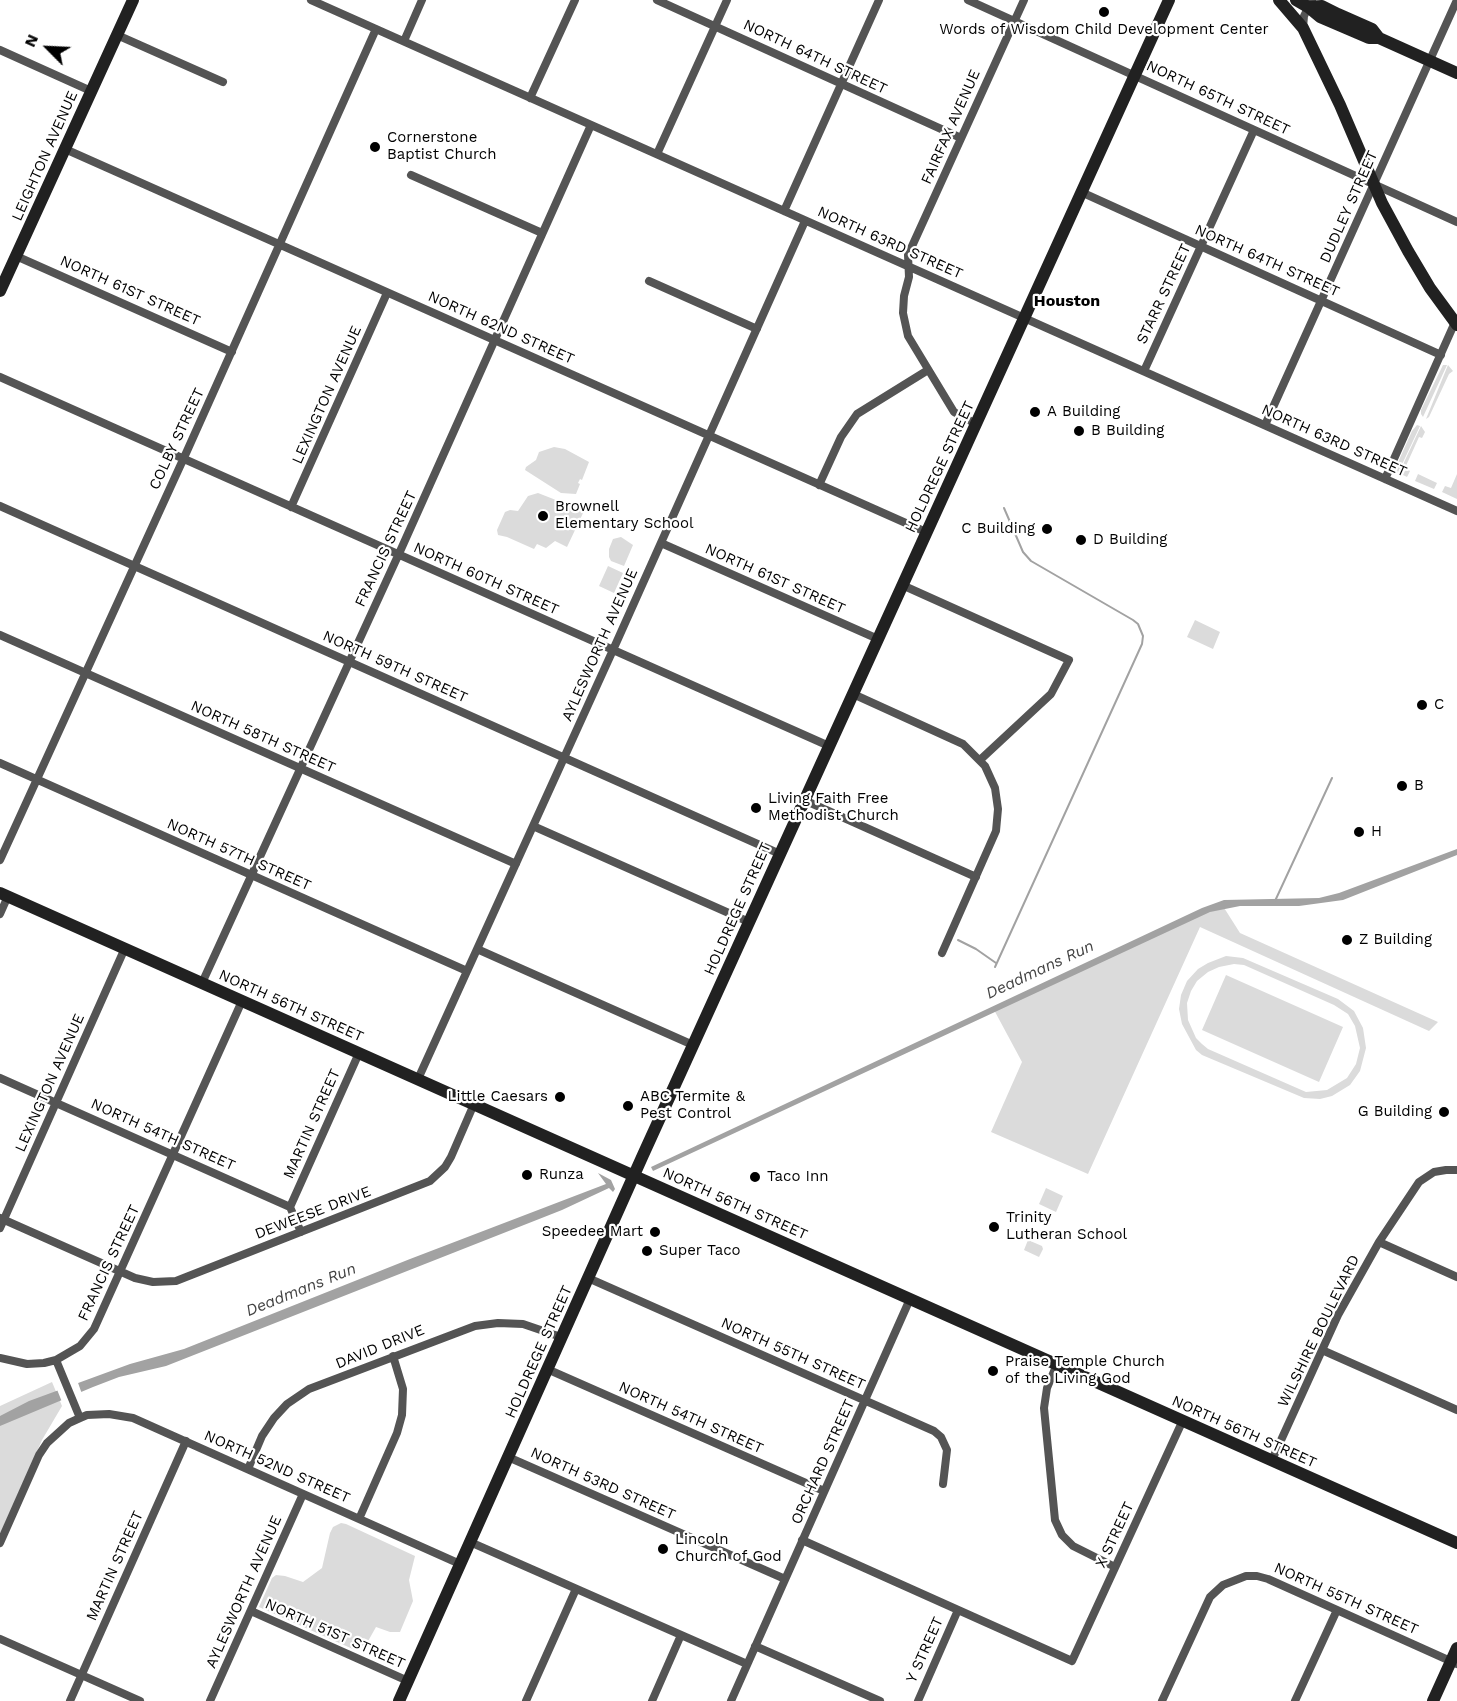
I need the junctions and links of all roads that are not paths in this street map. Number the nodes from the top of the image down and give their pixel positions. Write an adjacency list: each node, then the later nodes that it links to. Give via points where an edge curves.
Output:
1 (133, 0): 19 (main road, LEIGHTON AVENUE)
2 (311, 0): 18 (street, NORTH 63RD STREET)
3 (422, 0): 20 (street)
4 (575, 0): 28 (street)
5 (657, 0): 16 (street, NORTH 64TH STREET)
6 (727, 0): 16 (street)
7 (879, 0): 26 (street)
8 (968, 0): 15 (street, NORTH 65TH STREET)
9 (1024, 0): 15 (street, FAIRFAX AVENUE)
10 (1169, 0): 24 (main road, HOLDREGE STREET)
11 (1279, 0): 17 (main road)
12 (1296, 0): 14 (main road)
13 (1457, 0): 22 (street, DUDLEY STREET)
14 (1310, 3): 17 (street); 22 (main road, via 1320,17); 29 (main road, via 1309,21)
15 (1014, 21): 24 (street, NORTH 65TH STREET); 32 (street, FAIRFAX AVENUE)
16 (715, 26): 26 (street, NORTH 64TH STREET); 34 (street)
17 (1303, 28): 29 (main road)
18 (376, 29): 20 (street, NORTH 63RD STREET); 42 (street, COLBY STREET)
19 (117, 35): 25 (street); 27 (main road, LEIGHTON AVENUE)
20 (404, 41): 28 (street, NORTH 63RD STREET)
21 (0, 50): 27 (street)
22 (1429, 61): 23 (main road); 36 (street, DUDLEY STREET)
23 (1457, 73)
24 (1135, 75): 31 (street, NORTH 65TH STREET); 37 (main road, HOLDREGE STREET)
25 (223, 82)
26 (841, 84): 32 (street, NORTH 64TH STREET); 38 (street)
27 (91, 91): 33 (main road, LEIGHTON AVENUE)
28 (530, 98): 30 (street, NORTH 63RD STREET)
29 (1340, 105): 36 (main road)
30 (591, 125): 34 (street, NORTH 63RD STREET); 41 (street, FRANCIS STREET)
31 (1254, 130): 36 (street, NORTH 65TH STREET); 43 (street, STARR STREET)
32 (961, 138): 45 (street, FAIRFAX AVENUE, via 908,255)
33 (65, 149): 42 (street, NORTH 62ND STREET); 44 (main road, LEIGHTON AVENUE)
34 (657, 154): 38 (street, NORTH 63RD STREET)
35 (411, 175): 41 (street)
36 (1374, 185): 40 (street, NORTH 65TH STREET); 49 (street, DUDLEY STREET); 51 (main road, via 1413,261)
37 (1081, 192): 43 (street, NORTH 64TH STREET); 50 (main road, HOLDREGE STREET)
38 (784, 211): 39 (street, NORTH 63RD STREET)
39 (805, 220): 45 (street, NORTH 63RD STREET); 52 (street, AYLESWORTH AVENUE)
40 (1457, 222)
41 (542, 233): 53 (street, FRANCIS STREET)
42 (280, 245): 48 (street, NORTH 62ND STREET); 54 (street, COLBY STREET)
43 (1201, 247): 49 (street, NORTH 64TH STREET); 57 (street, STARR STREET)
44 (16, 256): 47 (main road, LEIGHTON AVENUE); 54 (street, NORTH 61ST STREET)
45 (908, 266): 50 (street, NORTH 63RD STREET); 56 (street, FAIRFAX AVENUE, via 904,321)
46 (649, 281): 52 (street)
47 (0, 291)
48 (387, 293): 53 (street, NORTH 62ND STREET); 66 (street, LEXINGTON AVENUE)
49 (1321, 301): 55 (street, NORTH 64TH STREET); 60 (street, DUDLEY STREET)
50 (1024, 318): 57 (street, NORTH 63RD STREET); 59 (main road, HOLDREGE STREET)
51 (1456, 322): 55 (street)
52 (757, 328): 61 (street, AYLESWORTH AVENUE)
53 (494, 340): 61 (street, NORTH 62ND STREET); 70 (street, FRANCIS STREET)
54 (232, 352): 62 (street, COLBY STREET)
55 (1441, 355): 63 (street)
56 (928, 370): 59 (street, FAIRFAX AVENUE, via 956,414); 64 (street, via 857,414 841,437)
57 (1144, 371): 60 (street, NORTH 63RD STREET)
58 (0, 377): 62 (street, NORTH 60TH STREET)
59 (976, 424): 68 (main road, HOLDREGE STREET)
60 (1265, 425): 63 (street, NORTH 63RD STREET)
61 (709, 435): 64 (street, NORTH 62ND STREET); 69 (street, AYLESWORTH AVENUE)
62 (183, 459): 66 (street, NORTH 60TH STREET); 71 (street, COLBY STREET)
63 (1385, 479): 67 (street, NORTH 63RD STREET)
64 (819, 485): 68 (street, NORTH 62ND STREET)
65 (0, 506): 71 (street, NORTH 59TH STREET)
66 (291, 507): 70 (street, NORTH 60TH STREET)
67 (1457, 511)
68 (926, 532): 72 (main road, HOLDREGE STREET)
69 (661, 543): 74 (street, NORTH 61ST STREET); 75 (street, AYLESWORTH AVENUE)
70 (398, 554): 75 (street, NORTH 60TH STREET); 76 (street, FRANCIS STREET)
71 (134, 566): 76 (street, NORTH 59TH STREET); 77 (street, COLBY STREET)
72 (902, 585): 74 (main road, HOLDREGE STREET); 81 (street, via 1069,660 1051,694)
73 (0, 635): 77 (street, NORTH 58TH STREET)
74 (878, 639): 78 (main road, HOLDREGE STREET)
75 (613, 650): 79 (street, NORTH 60TH STREET); 80 (street, AYLESWORTH AVENUE)
76 (349, 661): 80 (street, NORTH 59TH STREET); 83 (street, FRANCIS STREET)
77 (86, 673): 83 (street, NORTH 58TH STREET); 84 (street, COLBY STREET)
78 (853, 694): 79 (main road, HOLDREGE STREET); 81 (street, via 952,738)
79 (829, 746): 85 (main road, HOLDREGE STREET)
80 (564, 758): 86 (street, AYLESWORTH AVENUE); 87 (street, NORTH 59TH STREET)
81 (980, 760): 91 (street, via 995,788 998,815 993,838)
82 (0, 763): 84 (street, NORTH 57TH STREET)
83 (300, 768): 89 (street, NORTH 58TH STREET); 90 (street, FRANCIS STREET)
84 (37, 780): 88 (street, COLBY STREET); 90 (street, NORTH 57TH STREET)
85 (804, 800): 87 (main road, HOLDREGE STREET); 91 (street)
86 (533, 826): 89 (street, AYLESWORTH AVENUE); 94 (street)
87 (780, 854): 94 (main road, HOLDREGE STREET)
88 (0, 860)
89 (516, 864): 96 (street, AYLESWORTH AVENUE)
90 (251, 875): 98 (street, NORTH 57TH STREET); 99 (street, FRANCIS STREET)
91 (975, 877): 97 (street)
92 (4, 895): 93 (street); 95 (main road, NORTH 56TH STREET)
93 (0, 914)
94 (749, 922): 101 (main road, HOLDREGE STREET)
95 (125, 948): 99 (main road, NORTH 56TH STREET); 105 (street, LEXINGTON AVENUE)
96 (477, 949): 98 (street, AYLESWORTH AVENUE); 101 (street)
97 (942, 953)
98 (467, 971): 104 (street, AYLESWORTH AVENUE)
99 (202, 983): 100 (main road, NORTH 56TH STREET)
100 (242, 1001): 102 (main road, NORTH 56TH STREET); 107 (street, FRANCIS STREET)
101 (693, 1045): 109 (main road, HOLDREGE STREET)
102 (359, 1053): 104 (main road, NORTH 56TH STREET); 110 (street, MARTIN STREET)
103 (0, 1078): 105 (street, NORTH 54TH STREET)
104 (418, 1079): 106 (main road, NORTH 56TH STREET)
105 (56, 1102): 107 (street, NORTH 54TH STREET); 111 (street, LEXINGTON AVENUE)
106 (474, 1104): 109 (main road, NORTH 56TH STREET); 112 (street, DEWEESE DRIVE, via 450,1157 430,1180)
107 (173, 1155): 110 (street, NORTH 54TH STREET); 114 (street, FRANCIS STREET)
108 (1457, 1170): 113 (street, WILSHIRE BOULEVARD, via 1434,1172 1419,1182)
109 (633, 1176): 116 (main road, HOLDREGE STREET); 117 (main road, NORTH 56TH STREET)
110 (290, 1207): 112 (street)
111 (1, 1222): 114 (street)
112 (301, 1232): 114 (street, DEWEESE DRIVE, via 176,1281 148,1282)
113 (1379, 1242): 115 (street); 119 (street, WILSHIRE BOULEVARD)
114 (121, 1272): 122 (street, FRANCIS STREET, via 94,1329 80,1346)
115 (1457, 1277)
116 (588, 1278): 118 (main road, HOLDREGE STREET); 125 (street, NORTH 55TH STREET)
117 (910, 1299): 123 (main road, NORTH 56TH STREET); 125 (street, ORCHARD STREET)
118 (561, 1337): 120 (street, DAVID DRIVE, via 523,1324 491,1323 459,1330); 124 (main road, HOLDREGE STREET)
119 (1322, 1350): 126 (street); 131 (street, WILSHIRE BOULEVARD)
120 (393, 1356): 132 (street, DAVID DRIVE, via 291,1400 267,1427); 136 (street, via 403,1389 402,1415)
121 (0, 1358): 122 (street, via 27,1364)
122 (56, 1360): 127 (street)
123 (1057, 1364): 128 (main road, NORTH 56TH STREET); 142 (street, via 1044,1408 1055,1520 1070,1544)
124 (547, 1369): 130 (main road, HOLDREGE STREET); 134 (street, NORTH 54TH STREET)
125 (865, 1400): 133 (street, NORTH 55TH STREET, via 941,1437 947,1455); 134 (street, ORCHARD STREET)
126 (1457, 1410)
127 (80, 1418): 129 (street, NORTH 52ND STREET, via 102,1414 127,1416); 139 (street, via 60,1430 43,1448)
128 (1183, 1420): 131 (main road, NORTH 56TH STREET); 142 (street, X STREET)
129 (186, 1441): 132 (street, NORTH 52ND STREET); 154 (street, MARTIN STREET)
130 (508, 1457): 138 (main road, HOLDREGE STREET); 143 (street, NORTH 53RD STREET)
131 (1272, 1460): 140 (main road, NORTH 56TH STREET)
132 (248, 1469): 135 (street, NORTH 52ND STREET)
133 (943, 1484)
134 (824, 1491): 137 (street, ORCHARD STREET)
135 (303, 1494): 136 (street, NORTH 52ND STREET); 147 (street, AYLESWORTH AVENUE)
136 (359, 1518): 141 (street, NORTH 52ND STREET)
137 (802, 1540): 143 (street, ORCHARD STREET); 145 (street)
138 (470, 1542): 141 (main road, HOLDREGE STREET); 144 (street)
139 (0, 1543)
140 (1457, 1543)
141 (460, 1564): 155 (main road, HOLDREGE STREET)
142 (1115, 1567): 145 (street, X STREET, via 1072,1661)
143 (785, 1579): 150 (street, ORCHARD STREET)
144 (576, 1589): 148 (street); 160 (street)
145 (958, 1610): 164 (street, Y STREET)
146 (1337, 1610): 152 (street, NORTH 55TH STREET); 165 (street, NORTH 55TH STREET, via 1257,1576 1241,1577 1223,1585 1207,1602); 166 (street)
147 (251, 1611): 155 (street, NORTH 51ST STREET); 158 (street, AYLESWORTH AVENUE)
148 (681, 1635): 153 (street); 161 (street)
149 (0, 1639): 154 (street)
150 (755, 1646): 153 (street, ORCHARD STREET); 163 (street)
151 (1457, 1648): 152 (main road)
152 (1454, 1662): 167 (main road)
153 (747, 1664): 162 (street, ORCHARD STREET)
154 (81, 1675): 156 (street, MARTIN STREET); 157 (street)
155 (408, 1681): 159 (main road, HOLDREGE STREET)
156 (70, 1701)
157 (140, 1701)
158 (210, 1701)
159 (399, 1701)
160 (526, 1701)
161 (652, 1701)
162 (731, 1701)
163 (880, 1701)
164 (918, 1701)
165 (1162, 1701)
166 (1295, 1701)
167 (1433, 1701)

